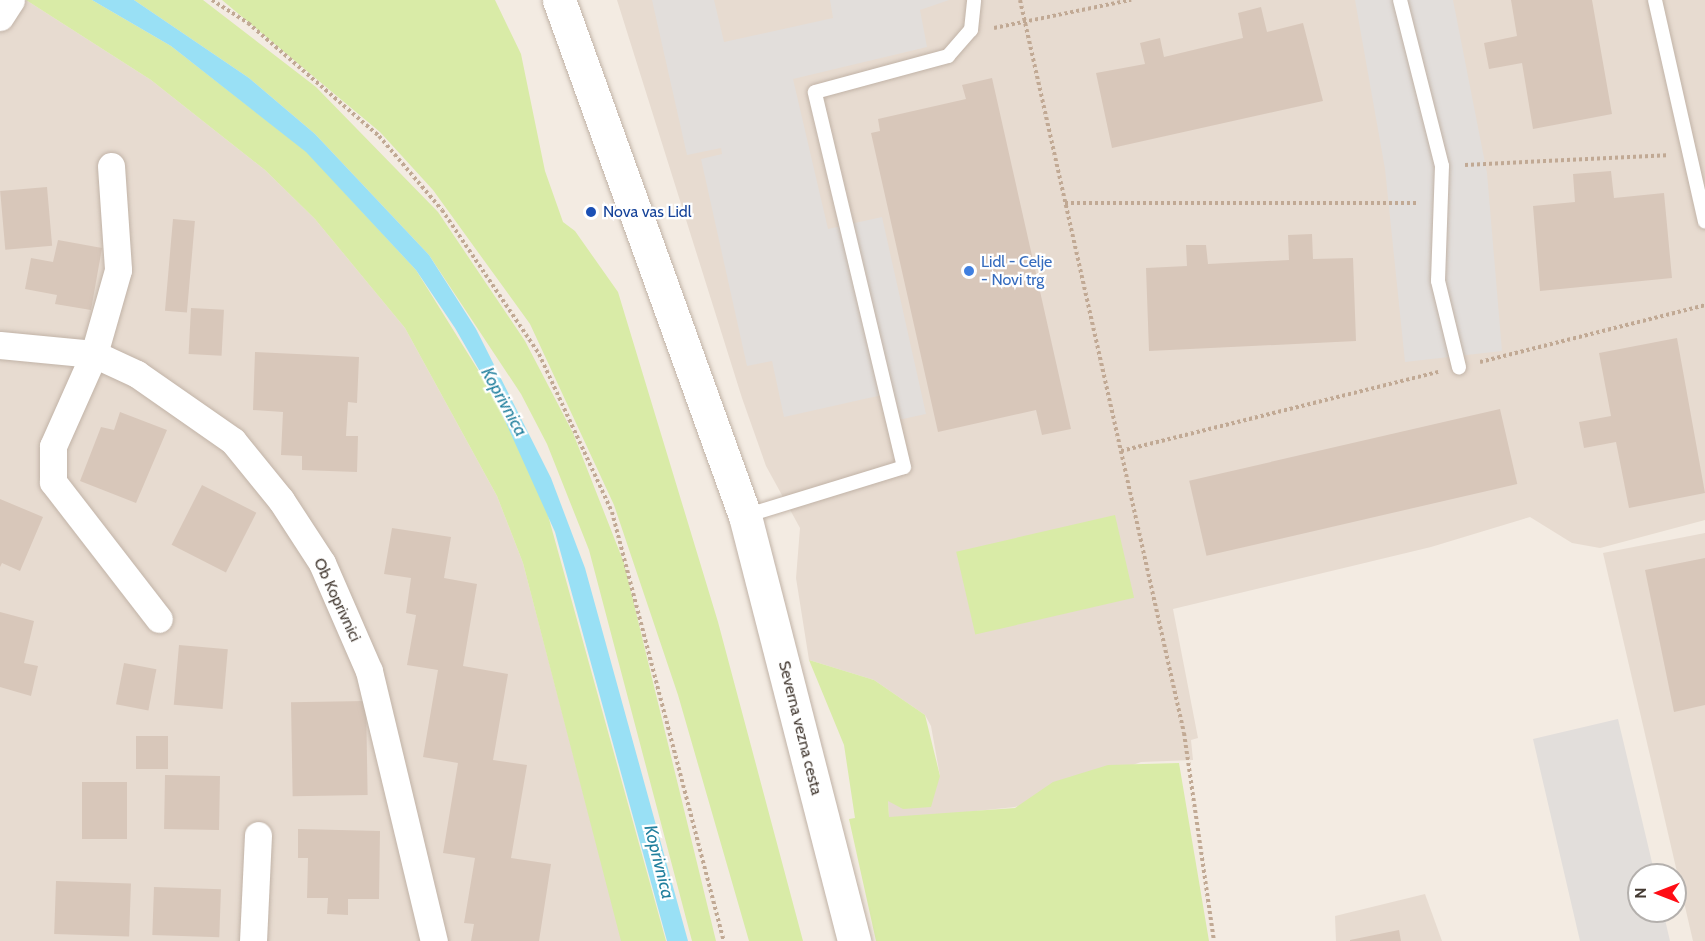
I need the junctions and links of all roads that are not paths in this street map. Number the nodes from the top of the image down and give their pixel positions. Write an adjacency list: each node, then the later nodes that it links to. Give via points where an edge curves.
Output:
1 (11, 0): 6 (street)
2 (559, 0): 12 (street, Severna vezna cesta)
3 (974, 0): 12 (lane, via 971,30 948,56 815,92 904,467)
4 (1401, 0): 11 (lane, via 1442,166 1438,281)
5 (1655, 0): 8 (lane, via 1686,154)
6 (0, 16)
7 (111, 166): 10 (street, via 118,270)
8 (1705, 221)
9 (0, 345): 10 (street, Ob Koprivnici)
10 (94, 354): 13 (street, via 53,446 53,482); 16 (street, Ob Koprivnici, via 137,374 233,441 281,500 322,563 369,671)
11 (1459, 367)
12 (746, 516): 17 (street, Severna vezna cesta)
13 (159, 619)
14 (258, 835): 15 (street)
15 (253, 941)
16 (434, 941)
17 (854, 941)

